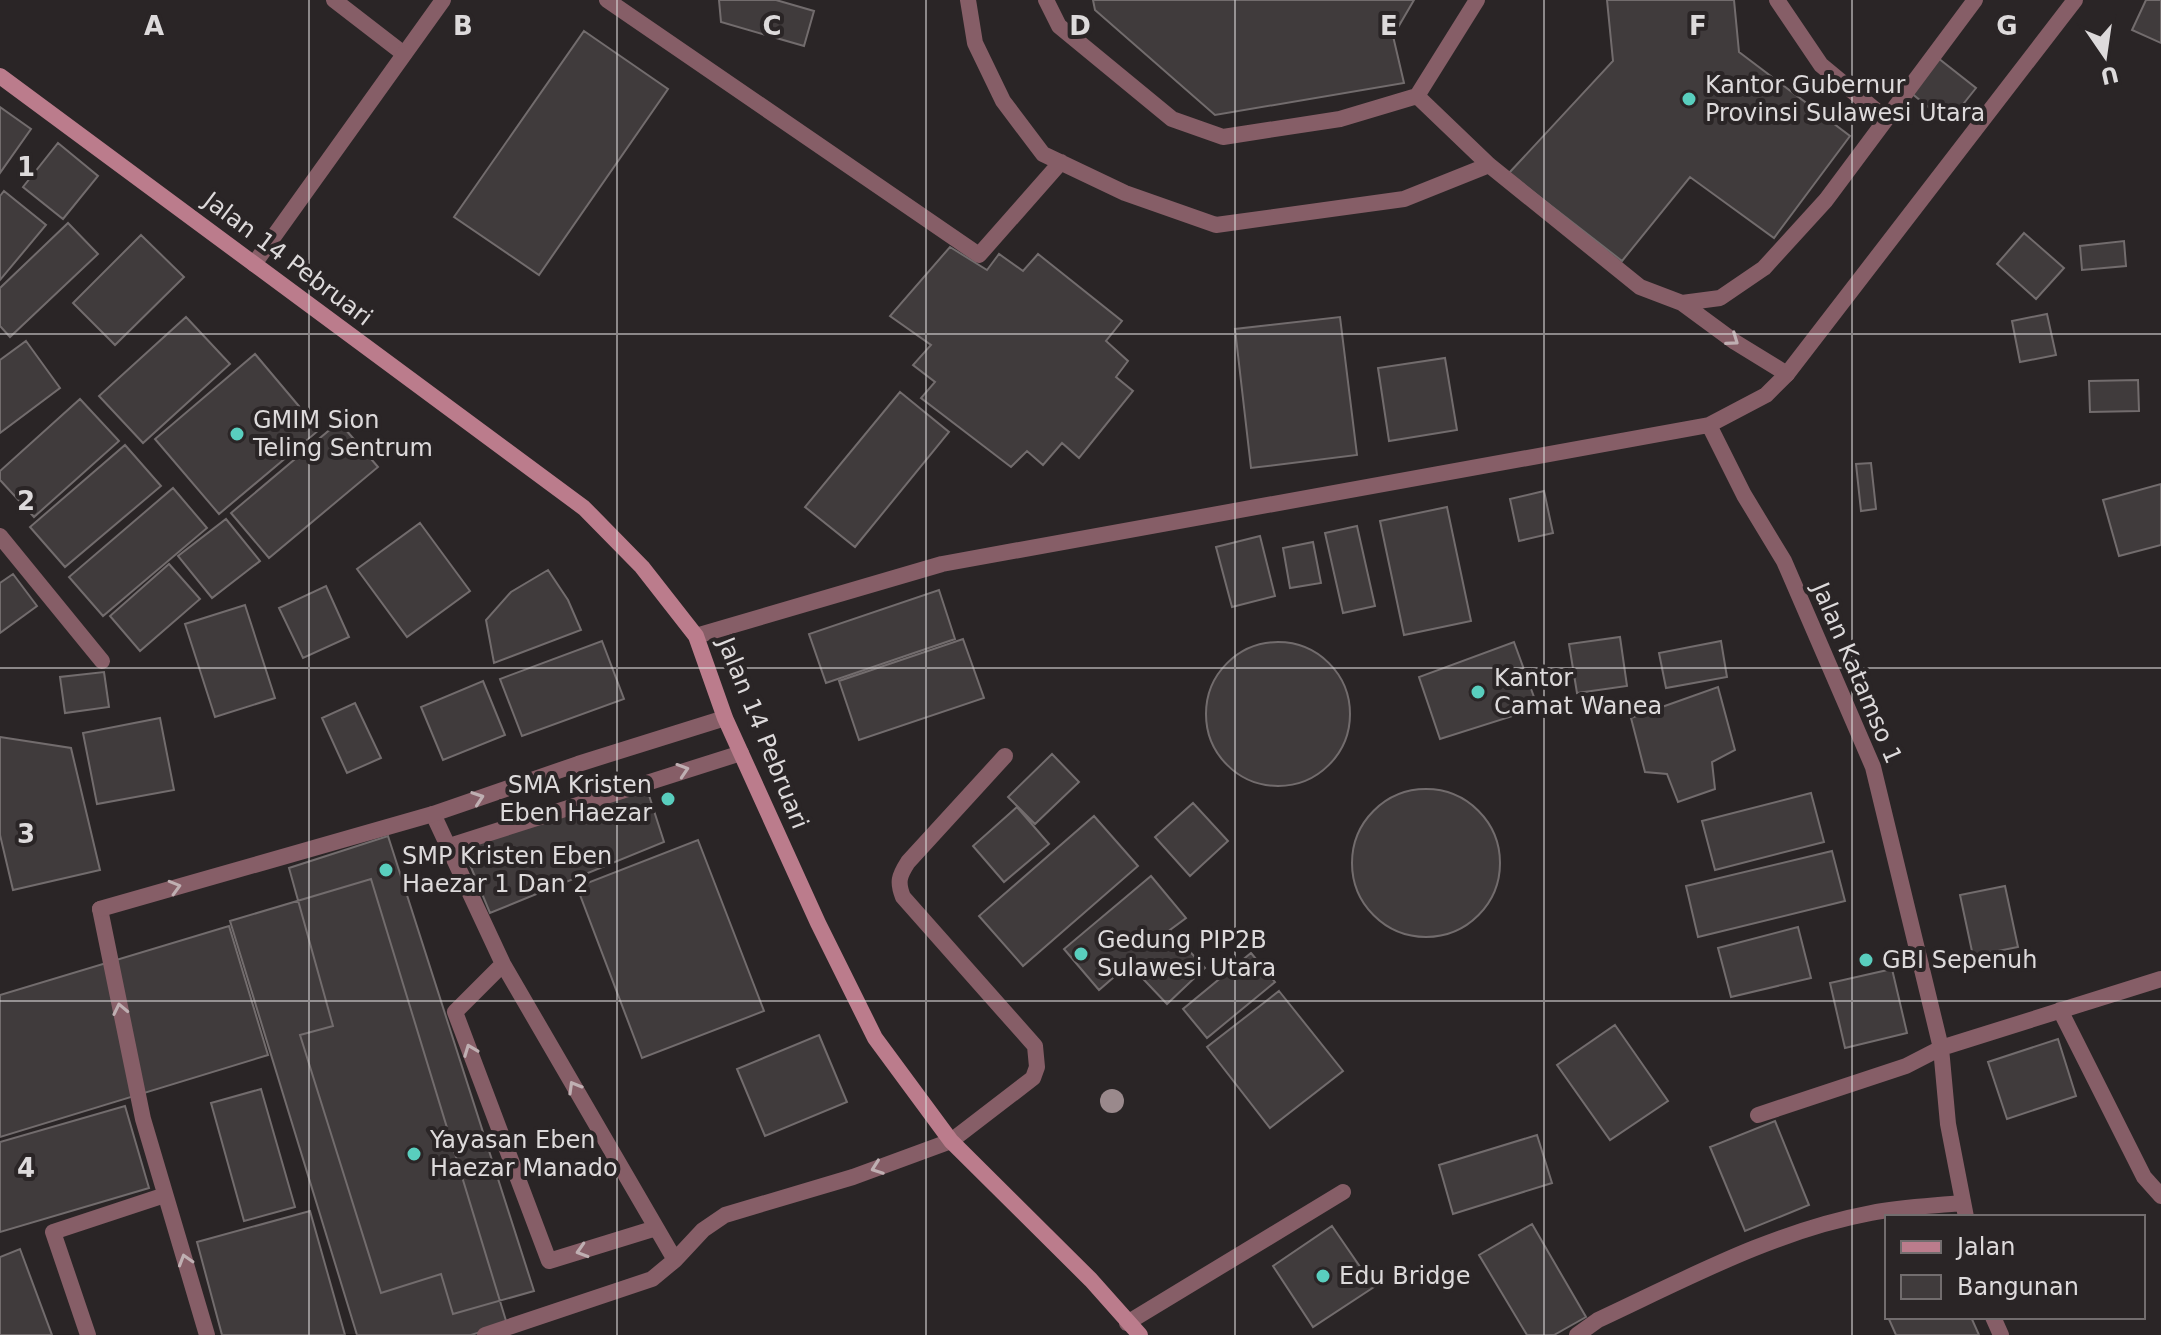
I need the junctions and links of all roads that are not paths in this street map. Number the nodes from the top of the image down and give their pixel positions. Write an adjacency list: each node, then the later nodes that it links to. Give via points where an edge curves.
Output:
1 (334, 0): 10 (street)
2 (443, 0): 10 (street)
3 (607, 0): 14 (street, via 979,255)
4 (968, 0): 14 (street, via 975,43 1003,101 1043,154)
5 (1046, 0): 12 (street, via 1059,26 1172,119 1223,137 1340,119)
6 (1477, 0): 12 (street)
7 (1777, 0): 13 (street, via 1821,65)
8 (1975, 0): 13 (street)
9 (2075, 0): 18 (street)
10 (404, 54): 16 (street)
11 (0, 76): 16 (main road, Jalan 14 Pebruari)
12 (1417, 96): 15 (street)
13 (1885, 118): 17 (street, via 1826,200 1764,268 1720,298)
14 (1061, 162): 15 (street, via 1125,193 1216,225 1404,199)
15 (1489, 165): 17 (street, via 1640,287)
16 (254, 264): 21 (main road, Jalan 14 Pebruari, via 584,508 642,567)
17 (1682, 303): 18 (street, one-way to 18)
18 (1787, 374): 19 (street, via 1766,395)
19 (1709, 425): 21 (street, via 942,564); 31 (street, Jalan Katamso 1, via 1784,561 1873,767)
20 (0, 536): 22 (street)
21 (696, 636): 23 (main road, Jalan 14 Pebruari)
22 (102, 661)
23 (725, 718): 24 (main road, Jalan 14 Pebruari); 26 (street, one-way to 23)
24 (741, 753): 27 (street, one-way to 24); 33 (main road, Jalan 14 Pebruari, via 875,1038)
25 (1005, 756): 33 (street, via 899,876 903,897 1035,1046 1033,1078)
26 (433, 814): 27 (street); 35 (street, one-way to 26, via 143,1119 100,909)
27 (449, 846): 28 (street)
28 (503, 964): 38 (street, one-way to 28); 38 (street, one-way to 28, via 549,1261 455,1012)
29 (2161, 979): 30 (street)
30 (2060, 1010): 31 (street); 36 (street, via 2144,1177)
31 (1941, 1048): 32 (street, via 1906,1066); 37 (street, Jalan Katamso 1)
32 (1758, 1115)
33 (951, 1141): 39 (street, one-way to 39, via 725,1215); 40 (main road, Jalan 14 Pebruari)
34 (1343, 1192): 40 (street)
35 (165, 1195): 41 (street, via 53,1232); 42 (street, one-way to 35)
36 (2161, 1196)
37 (1964, 1210): 44 (street, via 1872,1212 1815,1227 1750,1250 1598,1320)
38 (656, 1228): 39 (street)
39 (675, 1260): 43 (street, via 652,1279)
40 (1133, 1329)
41 (88, 1335)
42 (207, 1335)
43 (485, 1335)
44 (1577, 1335)

